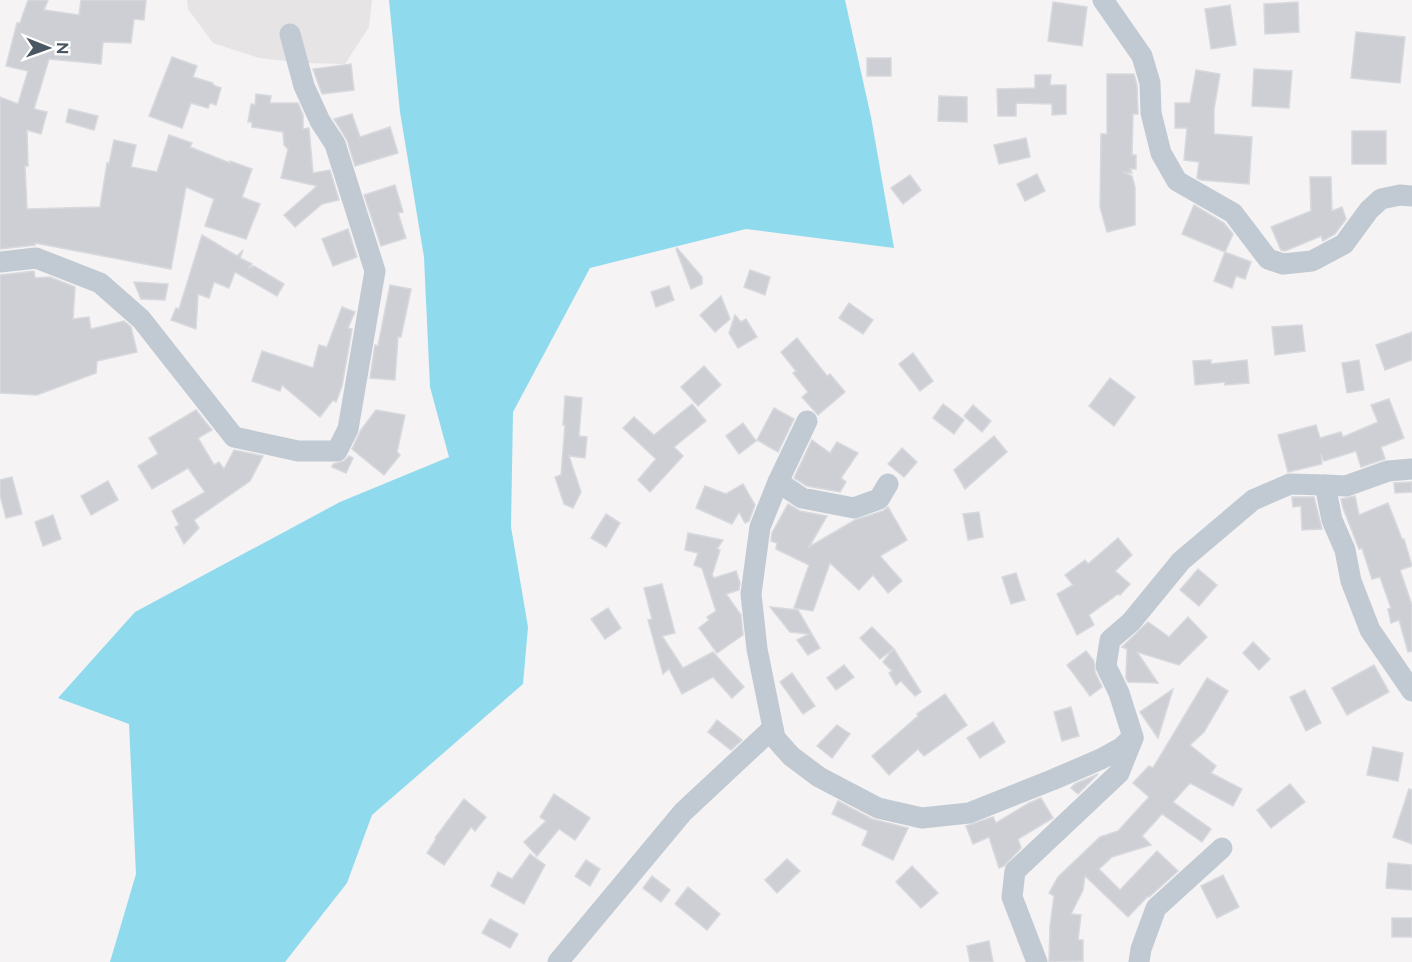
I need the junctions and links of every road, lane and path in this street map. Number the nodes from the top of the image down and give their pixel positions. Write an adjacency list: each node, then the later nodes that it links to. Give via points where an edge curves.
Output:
1 (1103, 0): 3 (street, via 1142,56 1161,153 1177,181 1233,213 1268,259 1283,264 1312,261 1344,244 1381,199)
2 (290, 34): 4 (street, via 304,86 335,144 375,271 353,406 337,451 298,451 234,437 141,319 100,283 36,258)
3 (1412, 196)
4 (0, 262)
5 (807, 421): 7 (street)
6 (1412, 469): 9 (street, via 1388,471 1346,486)
7 (778, 482): 8 (street, via 802,498 854,508 879,499); 11 (street, via 760,527 751,594)
8 (888, 484)
9 (1325, 485): 10 (street, via 1332,520 1370,630); 12 (street, via 1290,484 1253,500 1181,561 1131,622 1110,640 1106,666)
10 (1412, 691)
11 (773, 728): 12 (street, via 775,738 791,756 819,777 878,808 922,818 969,813 1003,800 1101,759); 14 (street, via 683,812)
12 (1133, 737): 15 (street, via 1119,773 1015,872 1012,897)
13 (1222, 848): 16 (street, via 1156,908)
14 (558, 962)
15 (1037, 962)
16 (1139, 962)

